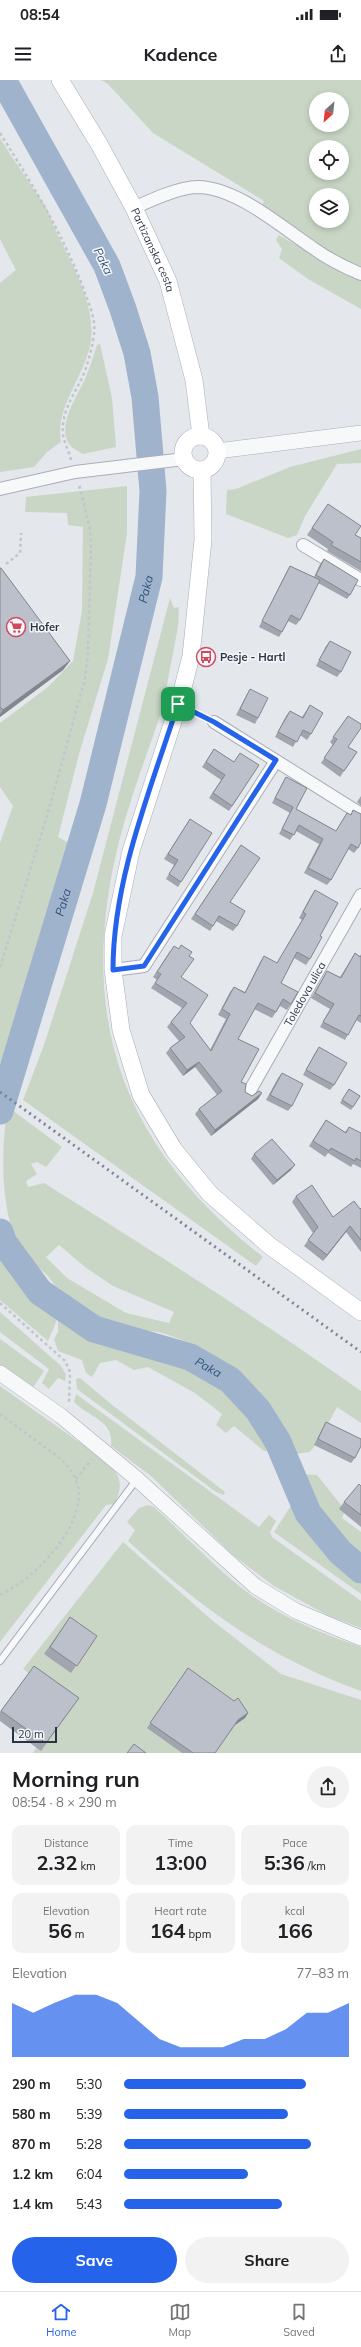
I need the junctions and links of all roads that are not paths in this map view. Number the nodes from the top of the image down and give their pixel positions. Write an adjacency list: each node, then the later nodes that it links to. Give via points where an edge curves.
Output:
1 (60, 80): 2 (main road, Partizanska cesta)
2 (134, 208): 3 (street, via 154,198 197,187 219,190 263,214 314,250); 5 (main road, Partizanska cesta, via 168,281 194,380)
3 (361, 274)
4 (361, 433): 6 (street)
5 (201, 436): 6 (main road, via 212,441); 7 (main road, via 196,436 186,443)
6 (217, 451): 8 (main road, via 215,461)
7 (184, 459): 8 (main road, via 192,468); 9 (street, via 75,472)
8 (202, 470): 16 (main road, via 203,540 191,656 131,851 113,936)
9 (0, 489)
10 (303, 544): 11 (street)
11 (361, 580)
12 (214, 722): 13 (street)
13 (276, 760): 14 (street); 16 (street, via 144,966)
14 (361, 814)
15 (361, 894): 17 (street, Toledova ulica)
16 (113, 970): 18 (main road, via 121,1030 141,1095 174,1150 210,1194 270,1246)
17 (248, 1094)
18 (361, 1312)
19 (0, 1373): 20 (street, via 61,1416)
20 (137, 1480): 21 (street, via 255,1586 296,1611); 22 (lane)
21 (361, 1638)
22 (0, 1661)

